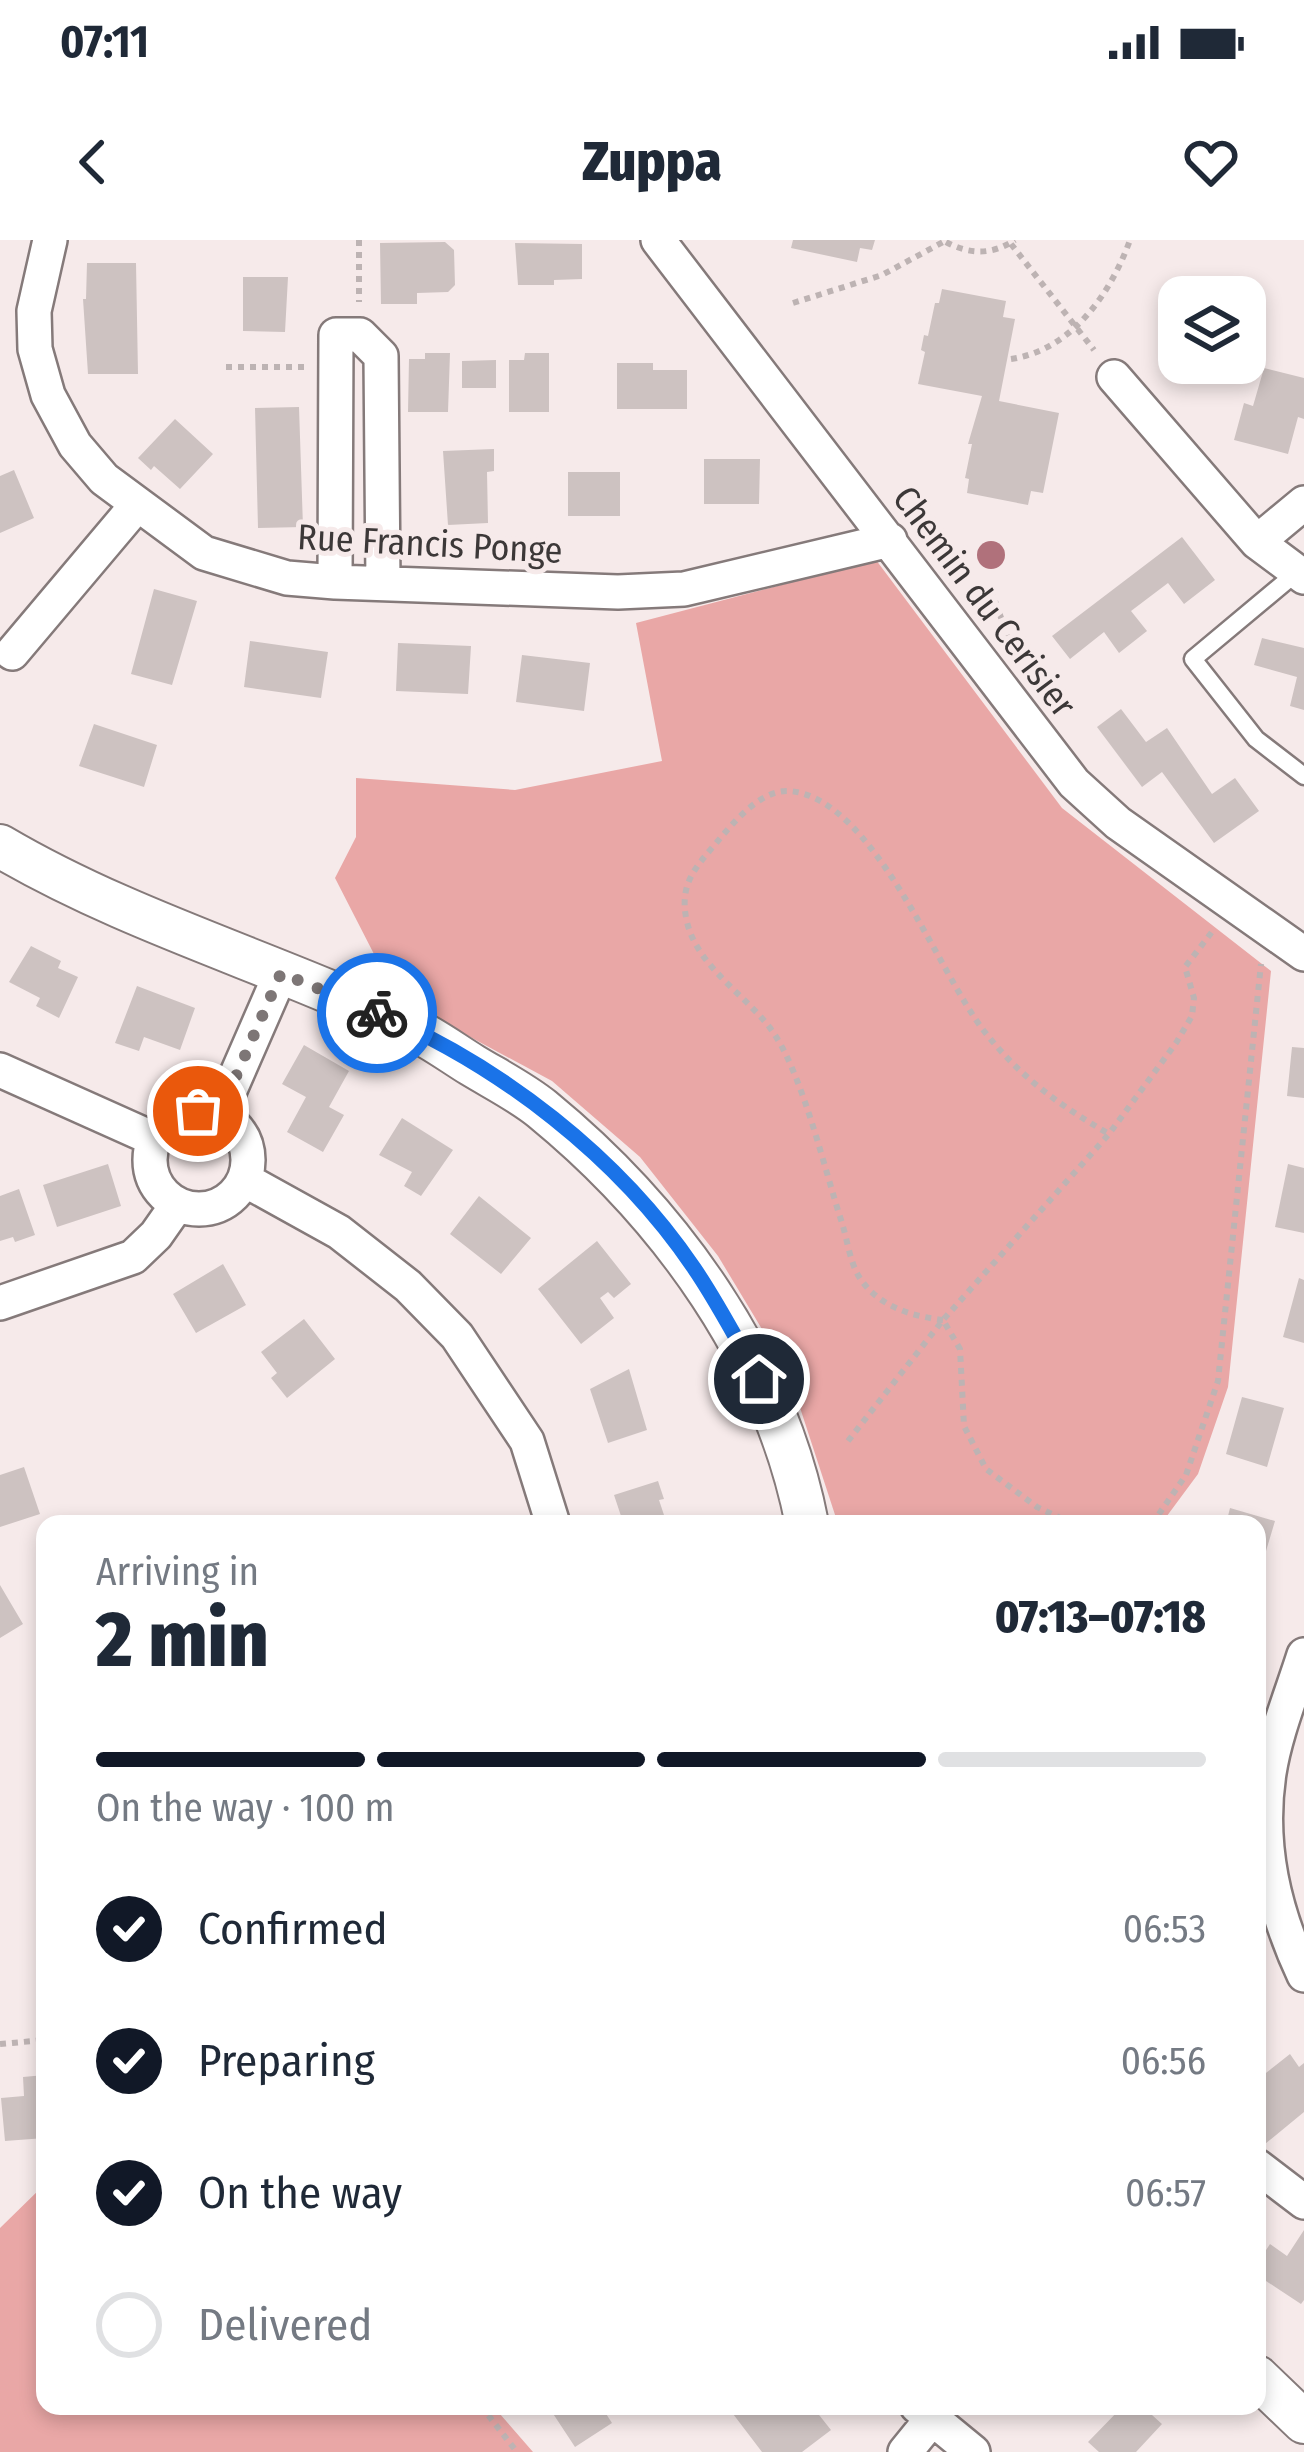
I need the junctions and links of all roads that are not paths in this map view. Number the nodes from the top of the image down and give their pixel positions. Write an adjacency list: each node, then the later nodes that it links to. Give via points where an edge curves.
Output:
1 (50, 240): 3 (street, Rue Francis Ponge)
2 (658, 240): 7 (street, Chemin du Cerisier)
3 (17, 310): 6 (street, Rue Francis Ponge, via 74,446)
4 (1114, 377): 8 (street)
5 (1304, 503): 8 (street)
6 (136, 506): 10 (street, Rue Francis Ponge, via 203,553 287,578); 12 (street)
7 (890, 540): 11 (street, Rue Francis Ponge, via 684,589); 15 (street, Chemin du Cerisier, via 1074,783 1118,824)
8 (1257, 542): 9 (street)
9 (1300, 575): 13 (lane, via 1193,659 1256,739)
10 (335, 582): 11 (street, Rue Francis Ponge); 11 (street, via 336,335 359,335 381,356)
11 (383, 582)
12 (12, 653)
13 (1304, 776)
14 (0, 845): 16 (street)
15 (1291, 945)
16 (281, 973): 18 (street); 24 (street, via 413,1029 538,1106 622,1180 693,1266 759,1379)
17 (0, 1070): 19 (street)
18 (219, 1115): 19 (street, via 178,1115); 20 (street, via 246,1142)
19 (154, 1139): 21 (street, via 153,1179)
20 (245, 1180): 21 (street, via 217,1207); 23 (street, via 339,1232 457,1336 527,1441)
21 (176, 1205): 22 (street, via 133,1257)
22 (0, 1303)
23 (550, 1515)
24 (806, 1515)
25 (1304, 1655): 26 (street)
26 (1266, 1798)
27 (1266, 1825): 28 (street)
28 (1279, 1906): 29 (street)
29 (1300, 1955)
30 (1266, 2173): 31 (street)
31 (1304, 2202)
32 (1266, 2386): 35 (street)
33 (923, 2415): 36 (street)
34 (927, 2415): 37 (street)
35 (1304, 2422)
36 (904, 2452)
37 (974, 2452)

